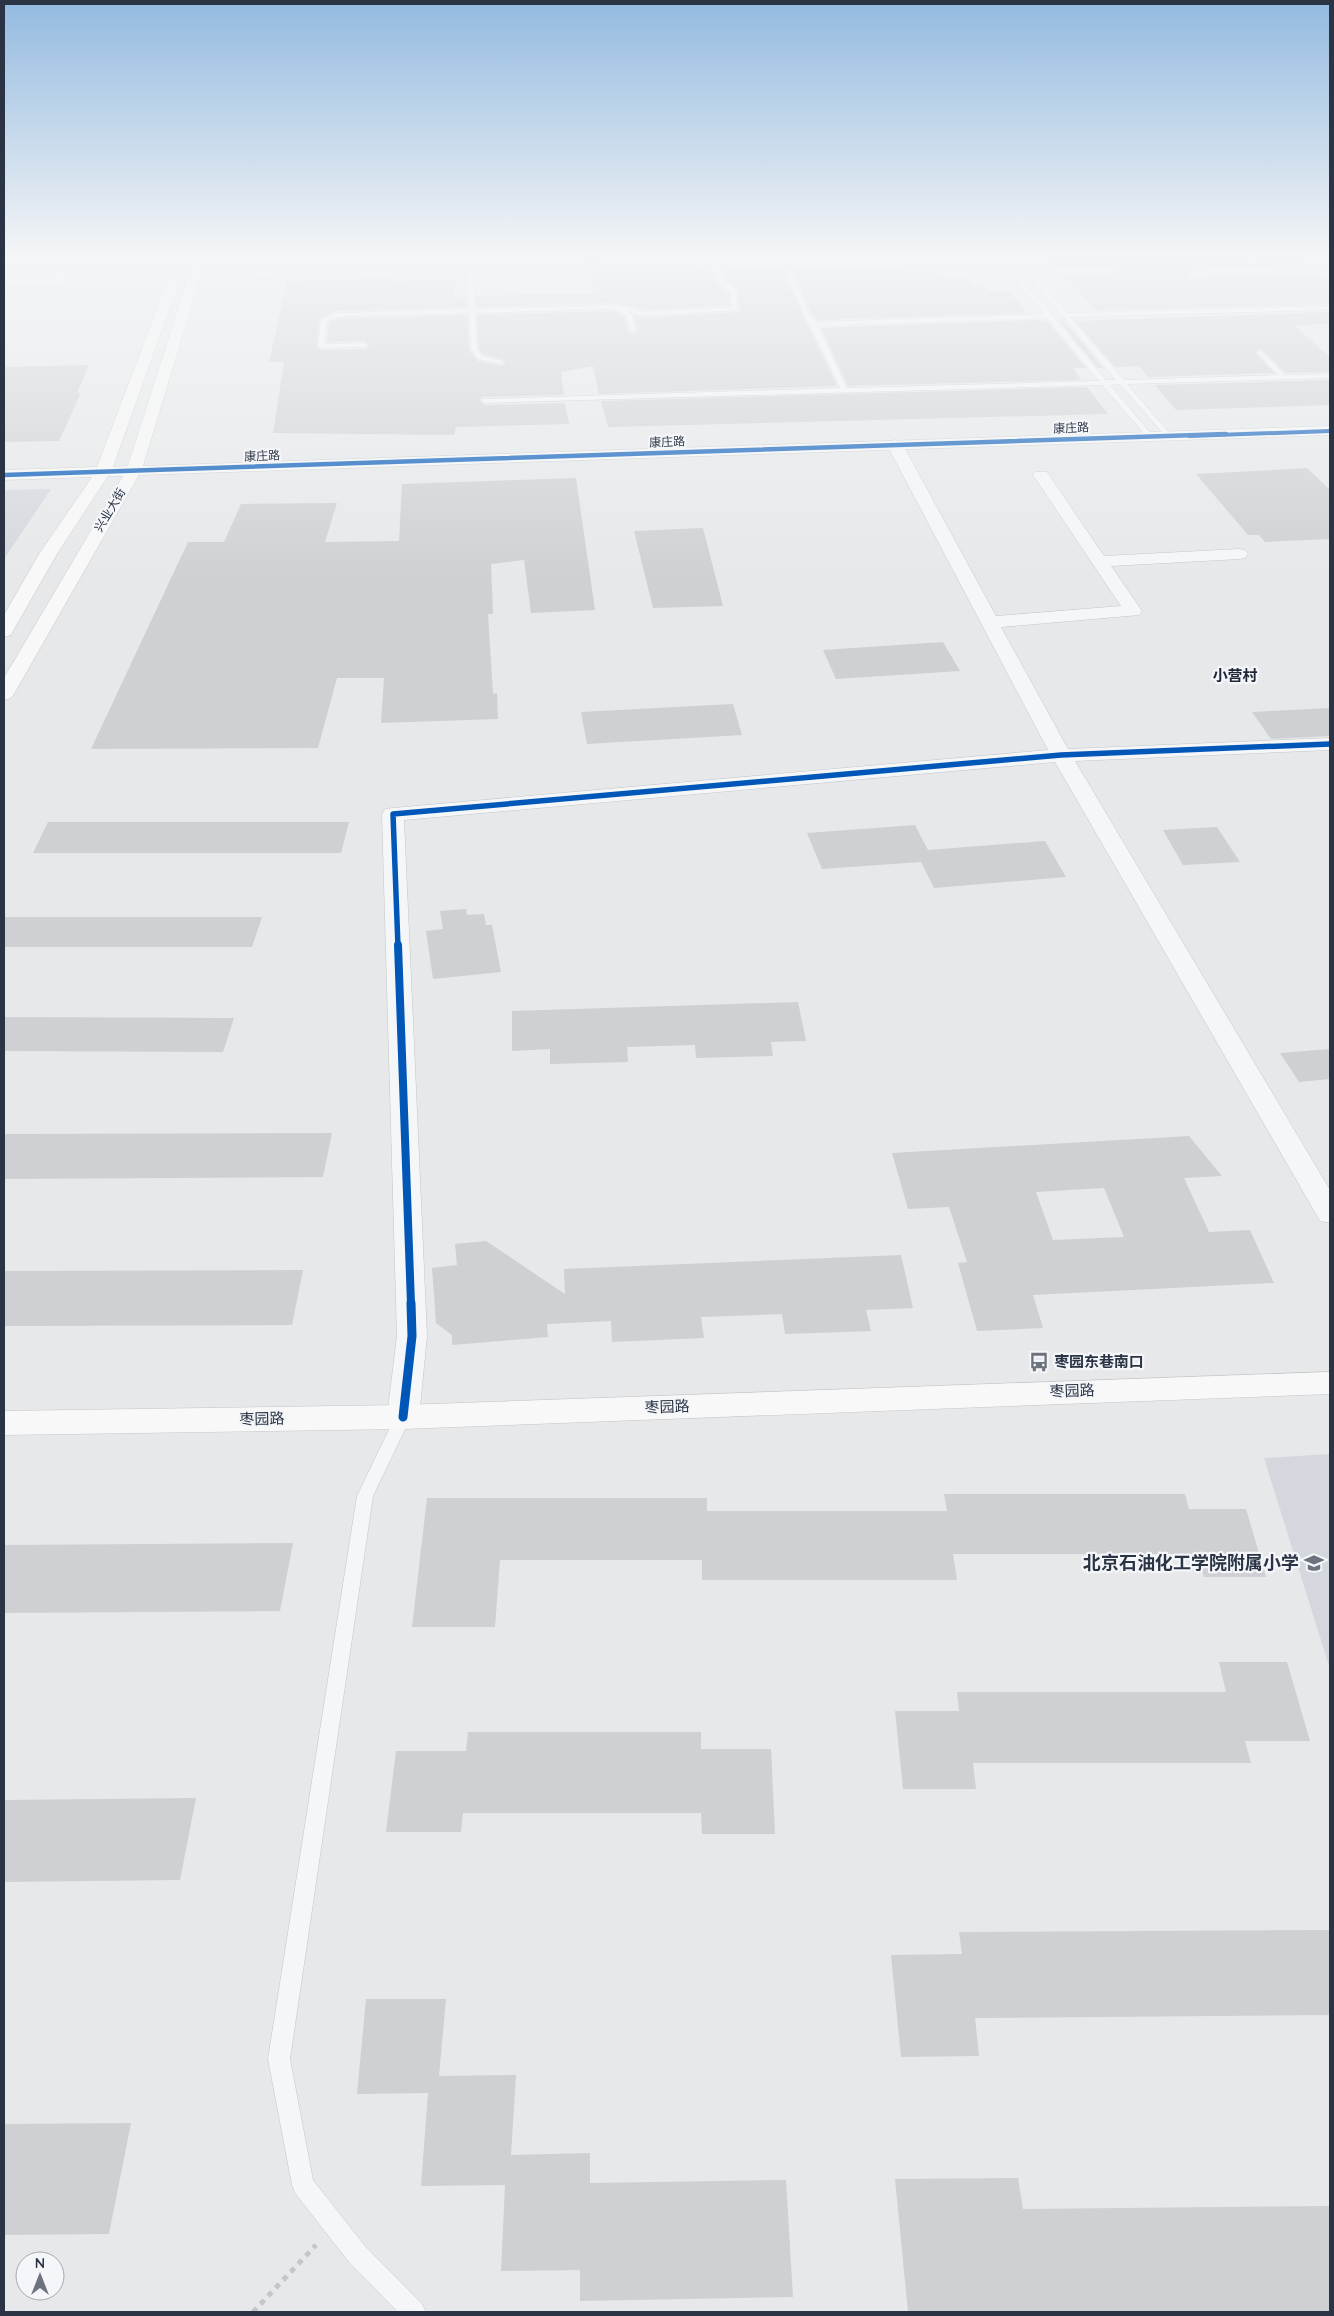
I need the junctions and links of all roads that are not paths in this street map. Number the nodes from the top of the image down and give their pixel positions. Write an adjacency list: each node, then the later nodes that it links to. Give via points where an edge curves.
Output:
1 (143, 363): 20 (main road, 兴业大街)
2 (166, 363): 19 (main road, 兴业大街)
3 (832, 363): 13 (lane)
4 (1088, 363): 8 (lane)
5 (1106, 363): 7 (lane)
6 (1270, 363): 10 (lane)
7 (1113, 372): 8 (lane); 11 (lane)
8 (1096, 373): 12 (lane)
9 (1330, 376): 10 (lane)
10 (1283, 377): 11 (lane)
11 (1122, 382): 12 (lane); 16 (lane)
12 (1105, 384): 13 (lane); 17 (lane)
13 (845, 391): 14 (lane)
14 (484, 401)
15 (1330, 431): 16 (main road, 康庄路)
16 (1167, 436): 17 (main road, 康庄路)
17 (1149, 437): 18 (main road, 康庄路)
18 (895, 445): 19 (main road, 康庄路); 25 (street)
19 (134, 471): 20 (main road, 康庄路); 27 (main road, 兴业大街)
20 (103, 472): 21 (main road, 康庄路); 26 (main road, 兴业大街, via 48,554)
21 (4, 475)
22 (1040, 475): 24 (street)
23 (1239, 554): 24 (street)
24 (1099, 561): 25 (street, via 1133,611)
25 (990, 622): 29 (street)
26 (4, 631)
27 (4, 694)
28 (1330, 744): 29 (street)
29 (1061, 755): 30 (street); 32 (street, via 393,814 412,1336)
30 (1330, 1214)
31 (1330, 1383): 32 (main road, 枣园路)
32 (403, 1417): 33 (main road, 枣园路); 34 (lane, via 365,1496 279,2059 302,2185 358,2254)
33 (4, 1423)
34 (414, 2312)

